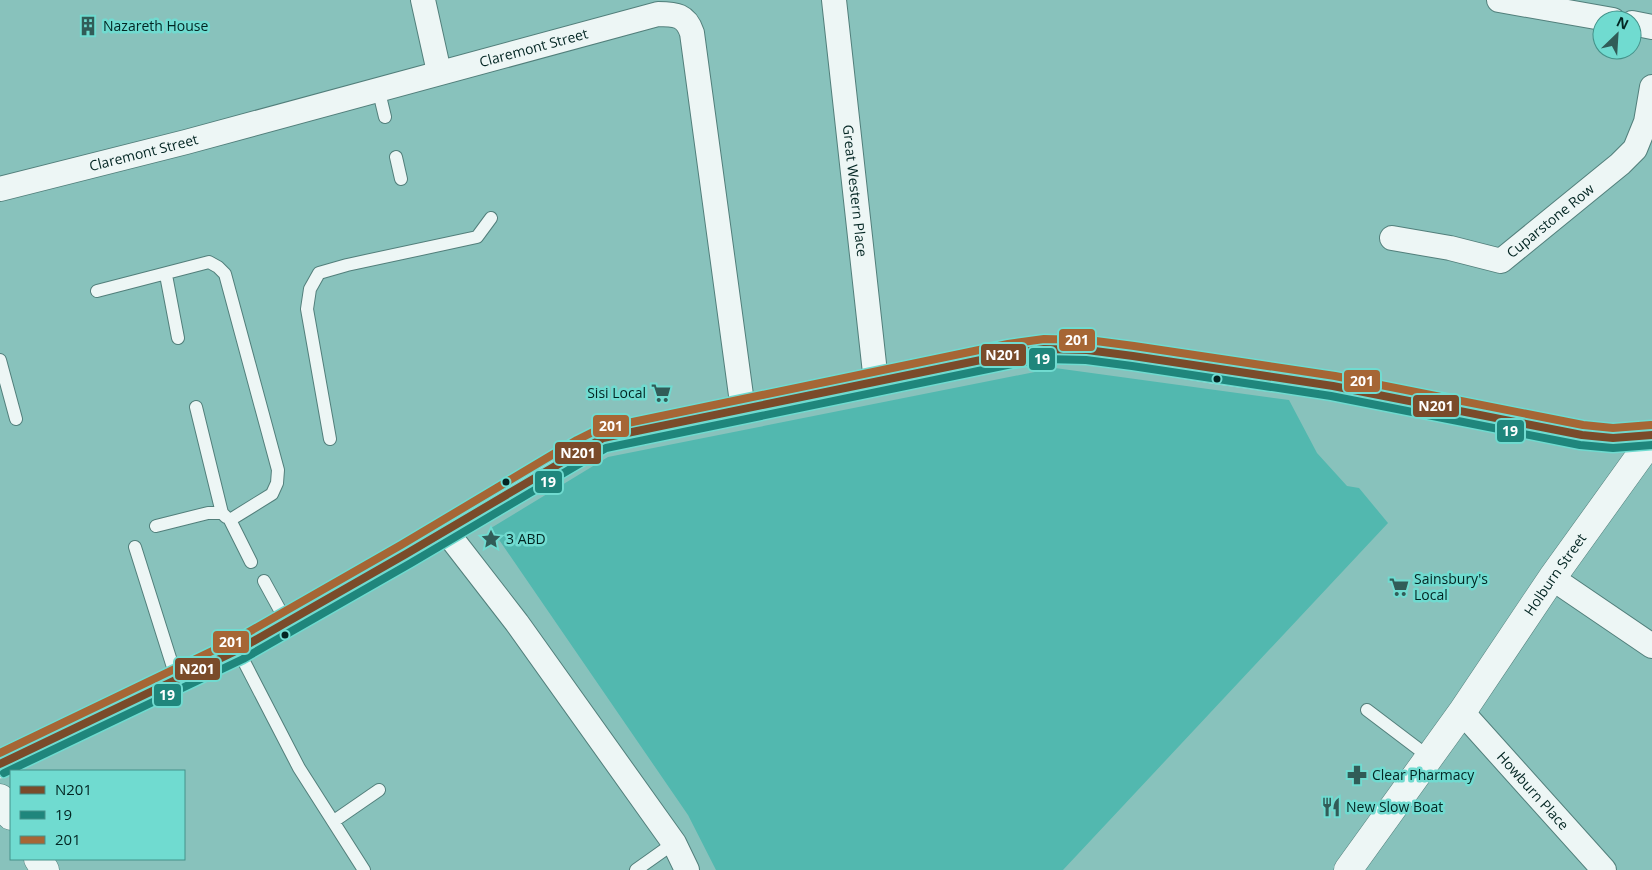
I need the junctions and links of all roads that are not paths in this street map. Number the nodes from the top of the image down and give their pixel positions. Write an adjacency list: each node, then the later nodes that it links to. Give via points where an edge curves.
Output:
1 (423, 0): 6 (street)
2 (834, 0): 20 (street, Great Western Place)
3 (1499, 0): 5 (street)
4 (656, 7): 6 (street, Claremont Street); 22 (street, Claremont Street, via 679,16 688,23 692,33)
5 (1592, 16)
6 (439, 72): 8 (street, Claremont Street)
7 (1652, 87): 10 (street, Cuparstone Row)
8 (378, 88): 9 (lane); 13 (street, Claremont Street, via 186,142)
9 (385, 117)
10 (1644, 148): 15 (street, Cuparstone Row, via 1501,261)
11 (396, 157): 12 (lane)
12 (401, 179)
13 (0, 189)
14 (491, 218): 25 (lane, via 477,237 319,274 310,289 307,309)
15 (1392, 238)
16 (166, 274): 17 (lane); 18 (lane); 27 (lane, via 209,262 225,274 278,470 272,494)
17 (97, 291)
18 (178, 338)
19 (0, 360): 23 (lane)
20 (876, 382): 22 (main road); 24 (main road, via 1044,349 1087,350 1333,386 1582,435 1612,438)
21 (196, 408): 27 (lane)
22 (743, 410): 29 (main road, via 603,438)
23 (16, 419)
24 (1652, 435)
25 (330, 439)
26 (1652, 439): 32 (street, Holburn Street)
27 (226, 517): 28 (lane, via 208,513); 31 (lane)
28 (156, 526)
29 (445, 530): 34 (main road); 46 (street, via 517,623)
30 (135, 547): 37 (lane)
31 (251, 562)
32 (1552, 578): 35 (street); 39 (street, Holburn Street)
33 (264, 581): 34 (lane)
34 (287, 623): 36 (main road)
35 (1652, 646)
36 (238, 650): 37 (main road); 45 (lane, via 299,768)
37 (176, 680): 41 (main road)
38 (1367, 710): 40 (lane)
39 (1462, 712): 40 (street, Holburn Street); 51 (street, Howburn Place)
40 (1429, 757): 50 (street, Holburn Street)
41 (0, 764)
42 (379, 790): 45 (lane)
43 (0, 798): 44 (street)
44 (10, 814)
45 (334, 821): 47 (lane)
46 (674, 843): 48 (lane); 49 (street)
47 (364, 870)
48 (636, 870)
49 (687, 870)
50 (1348, 870)
51 (1604, 870)

